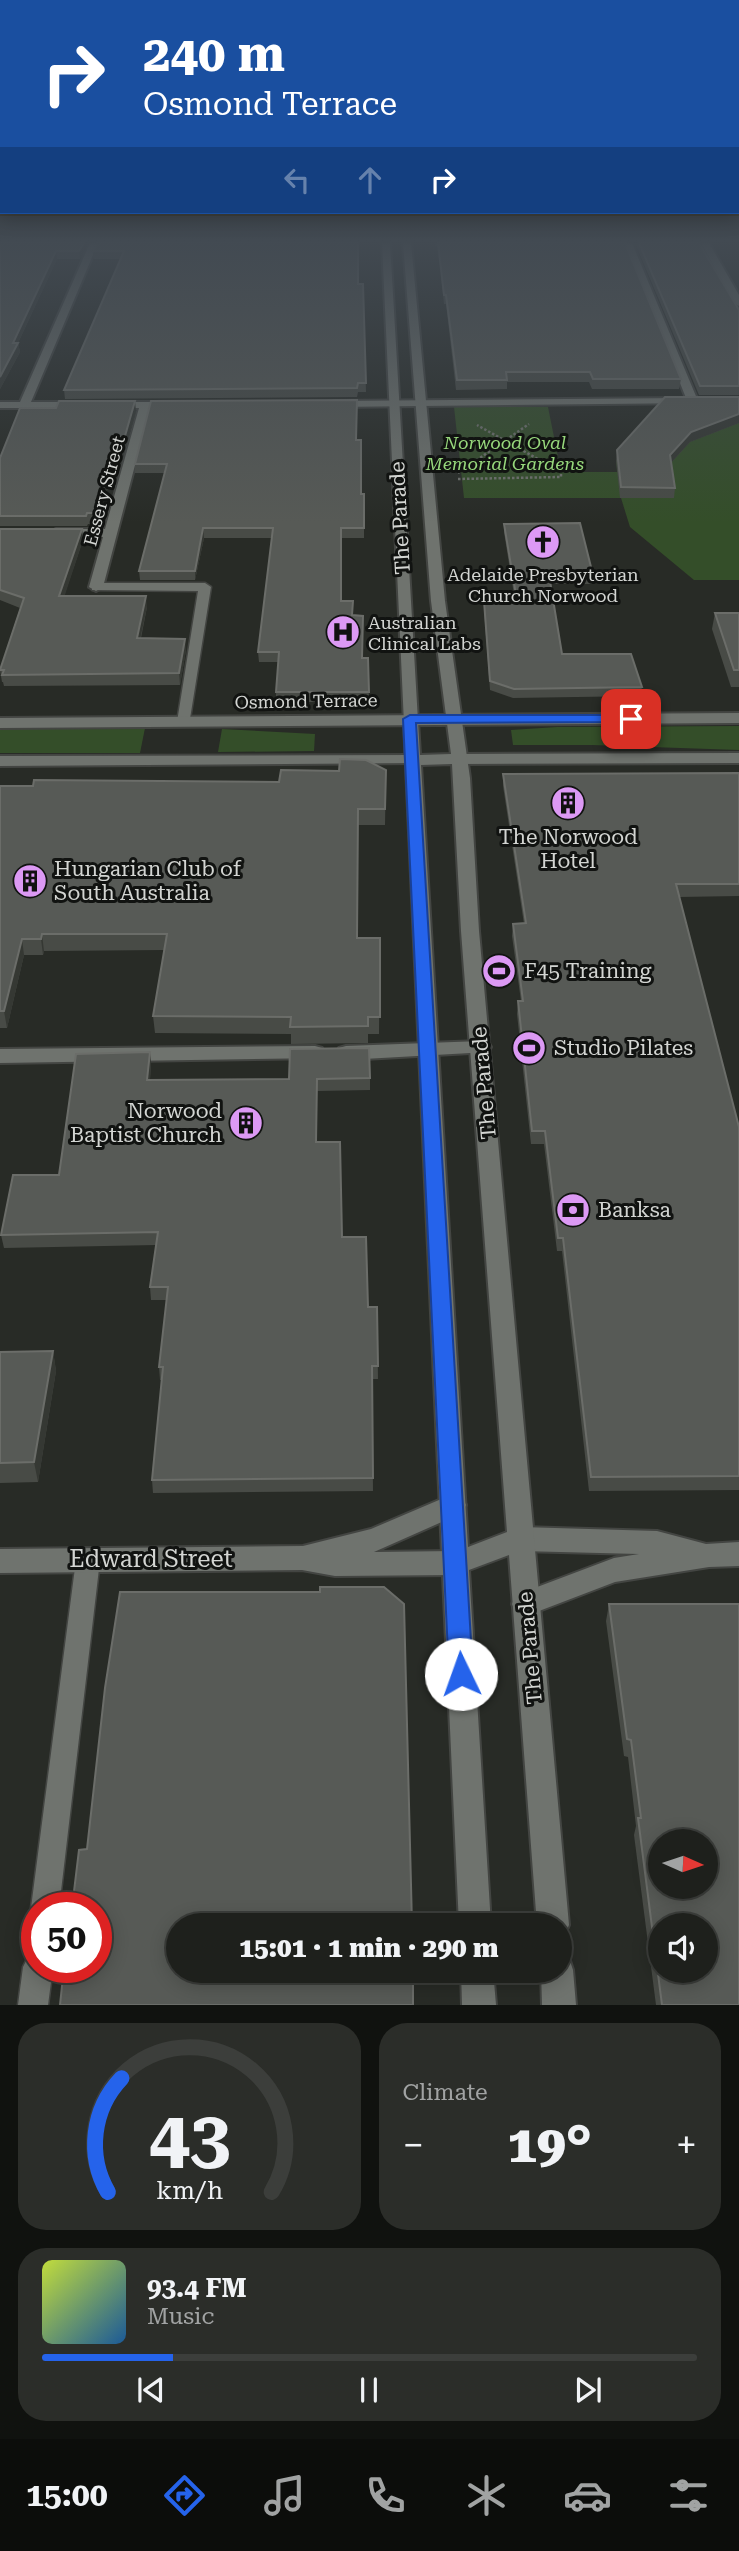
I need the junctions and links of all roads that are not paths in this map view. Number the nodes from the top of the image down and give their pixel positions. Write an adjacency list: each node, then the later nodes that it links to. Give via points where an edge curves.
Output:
1 (54, 337): 10 (street)
2 (391, 337): 6 (street, The Parade)
3 (415, 337): 5 (street, The Parade)
4 (670, 337): 5 (street, via 699,401)
5 (422, 402): 6 (street); 12 (street, The Parade)
6 (394, 403): 8 (street); 12 (street, The Parade)
7 (187, 404): 11 (street)
8 (327, 404)
9 (0, 405): 10 (street)
10 (24, 405): 11 (street)
11 (145, 405): 14 (street, Essery Street)
12 (416, 531): 17 (street, The Parade); 18 (street, The Parade)
13 (42, 533): 14 (street)
14 (111, 533): 15 (street, Essery Street)
15 (96, 587): 19 (lane, via 205,587)
16 (739, 718): 18 (street, Osmond Terrace)
17 (410, 719): 18 (street, Osmond Terrace); 19 (street, Osmond Terrace); 23 (street, The Parade)
18 (455, 720): 22 (street, The Parade)
19 (184, 722): 20 (street, Osmond Terrace)
20 (0, 723)
21 (739, 758): 22 (street)
22 (460, 759): 23 (street); 25 (street, The Parade)
23 (412, 760): 24 (street); 26 (street, The Parade)
24 (0, 761)
25 (481, 1047): 26 (street); 29 (street, The Parade)
26 (426, 1049): 27 (street); 28 (street, The Parade)
27 (0, 1056)
28 (453, 1505): 32 (street, Edward Street, via 375,1540); 35 (street, The Parade)
29 (521, 1539): 31 (street, via 657,1543); 35 (street, Edward Street); 36 (street, The Parade)
30 (739, 1554): 31 (street)
31 (709, 1555): 36 (street, via 614,1570)
32 (302, 1558): 34 (street, Edward Street); 35 (street, Edward Street, via 335,1564)
33 (0, 1560): 34 (street, Edward Street)
34 (88, 1560): 37 (lane)
35 (455, 1563): 38 (main road, The Parade)
36 (526, 1604): 39 (street, The Parade)
37 (47, 1892)
38 (474, 1913)
39 (552, 1913)
40 (36, 1983): 43 (lane)
41 (478, 1983): 44 (street)
42 (557, 1983): 45 (street)
43 (33, 2005)
44 (479, 2005)
45 (559, 2005)

